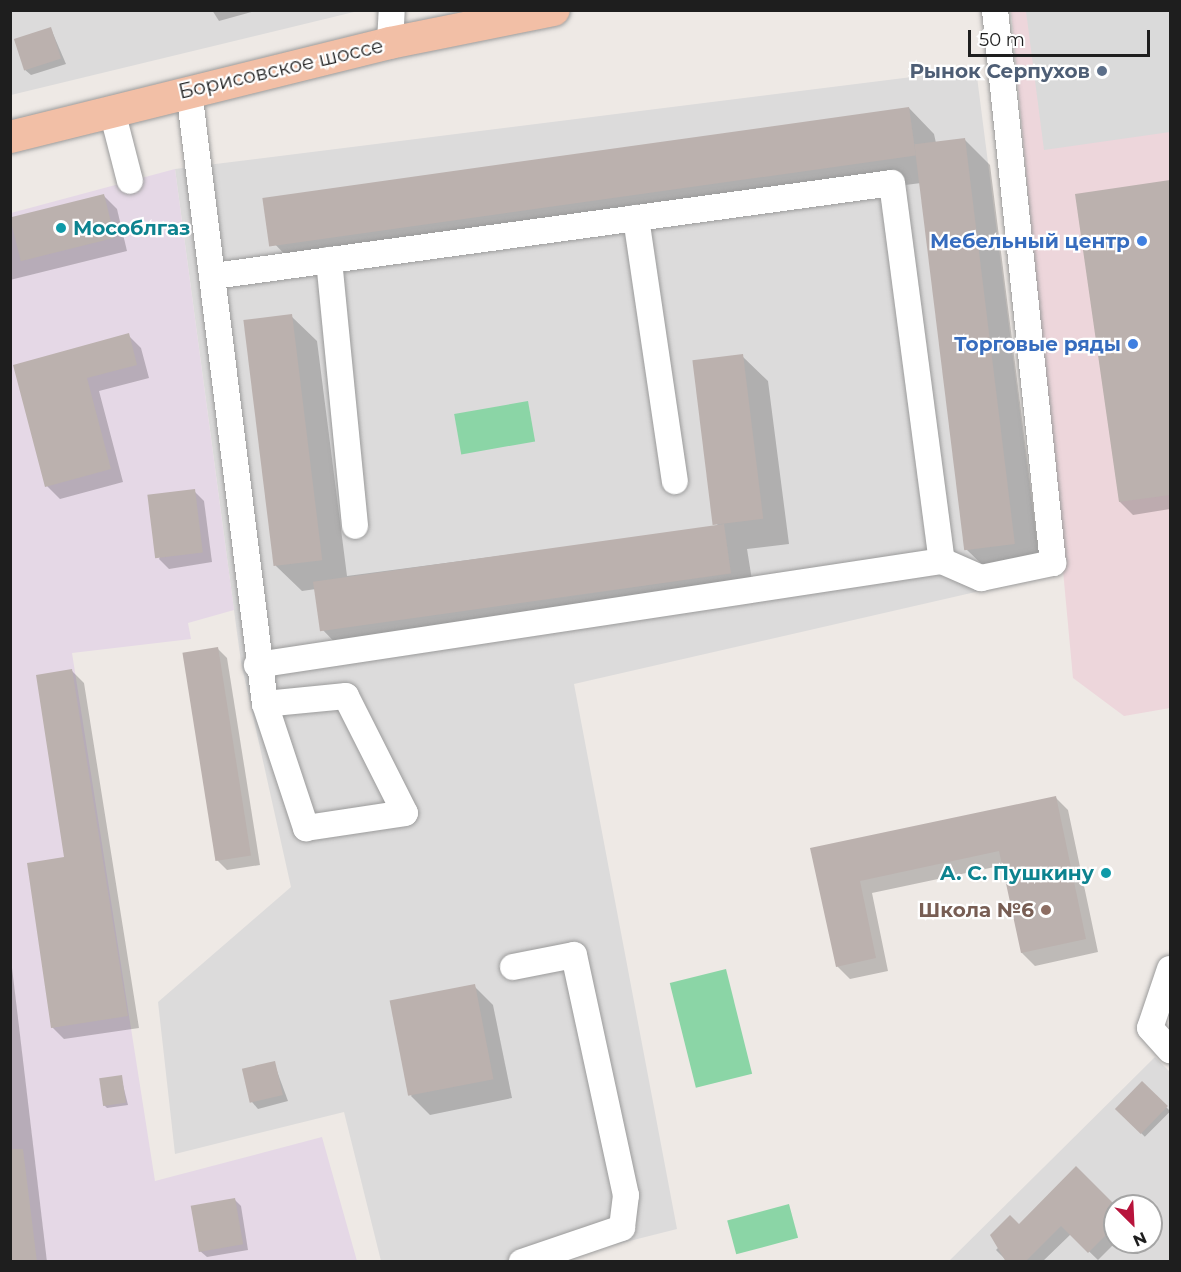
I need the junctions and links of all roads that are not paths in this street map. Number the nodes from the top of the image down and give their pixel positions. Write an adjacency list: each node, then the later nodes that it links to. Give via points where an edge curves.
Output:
1 (392, 10): 4 (street)
2 (554, 10): 4 (main road, Борисовское шоссе)
3 (995, 10): 14 (street, via 1053,563 981,578)
4 (390, 43): 5 (main road, Борисовское шоссе)
5 (189, 91): 6 (main road, Борисовское шоссе); 11 (street)
6 (112, 111): 7 (main road, Борисовское шоссе); 8 (street)
7 (10, 137)
8 (130, 181)
9 (636, 218): 10 (street); 12 (street); 14 (street, via 892,183)
10 (329, 260): 11 (street); 13 (street)
11 (214, 276): 15 (street, via 259,642)
12 (675, 481)
13 (355, 526)
14 (942, 561): 15 (street)
15 (256, 665): 16 (street)
16 (265, 704): 16 (street, via 306,828 405,813 346,696)
17 (513, 967): 20 (street, via 574,955 626,1195 622,1228)
18 (1170, 969): 19 (street, via 1150,1028)
19 (1170, 1050)
20 (522, 1262)

